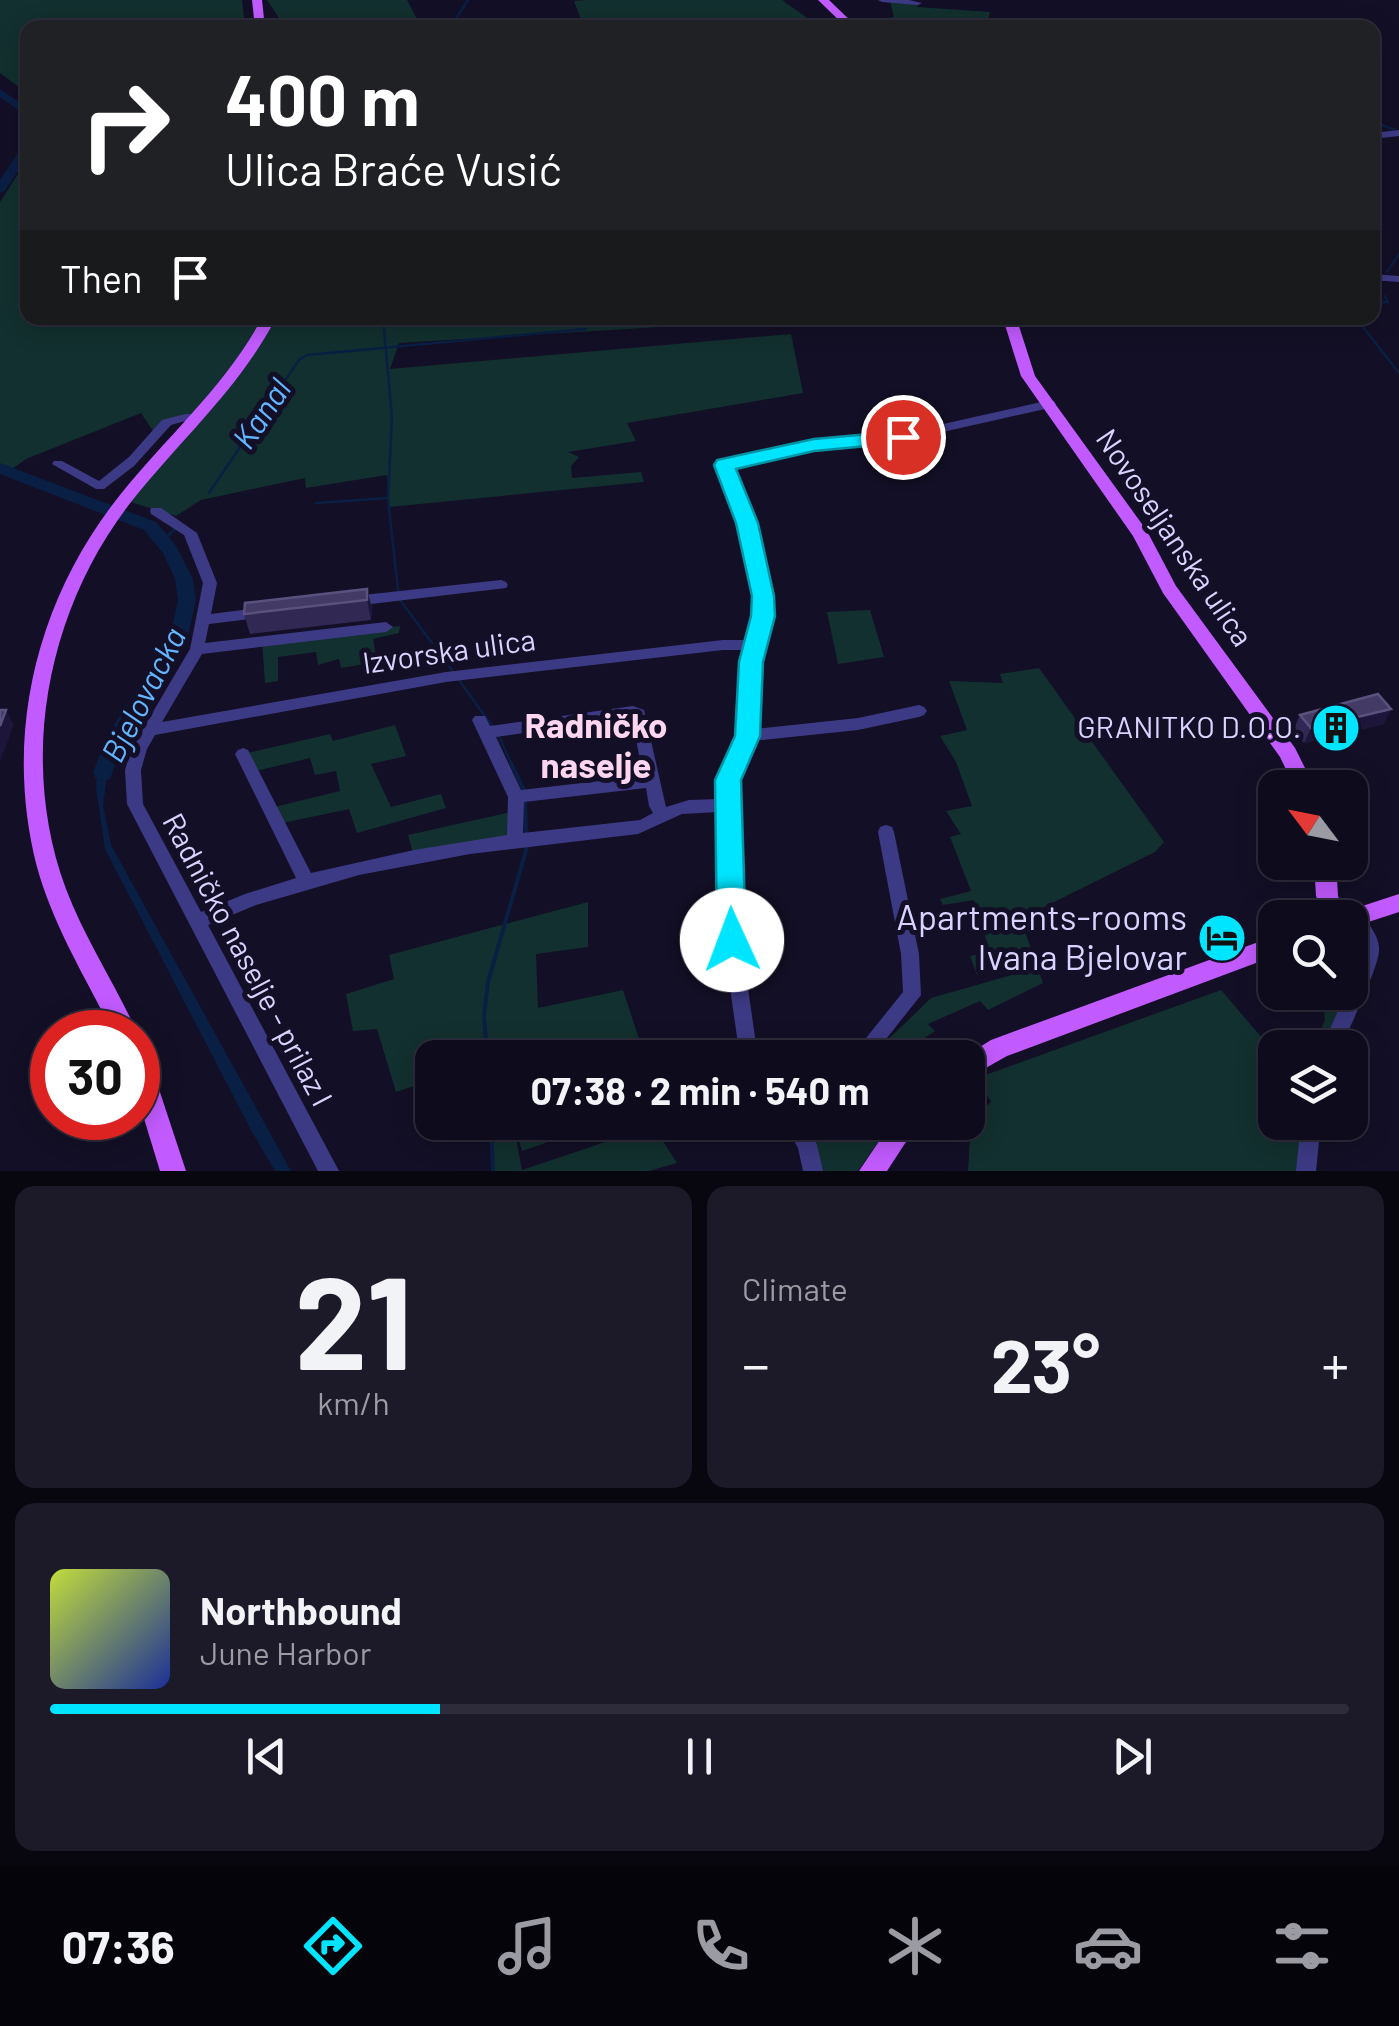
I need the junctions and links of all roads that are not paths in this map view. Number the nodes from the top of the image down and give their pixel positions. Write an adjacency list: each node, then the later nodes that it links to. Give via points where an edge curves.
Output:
1 (825, 0): 4 (main road)
2 (882, 0): 3 (street)
3 (918, 3)
4 (845, 20)
5 (266, 325): 8 (main road, via 241,369)
6 (1010, 325): 7 (main road, Novoseljanska ulica, via 1028,376)
7 (1050, 404): 16 (street, via 903,437 814,445 724,465 747,523 762,593); 22 (main road, Novoseljanska ulica)
8 (198, 418): 9 (street, via 158,426 128,465 100,486); 34 (main road, via 124,500 75,578 34,702 30,754 48,868)
9 (58, 464)
10 (156, 511): 14 (street, Radničko naselje - prilaz I, via 182,524 198,547 210,583)
11 (501, 585): 12 (street)
12 (346, 602)
13 (275, 611): 14 (street)
14 (204, 620): 17 (street, Radničko naselje - prilaz I)
15 (386, 627): 17 (street)
16 (756, 644): 19 (street, Izvorska ulica, via 446,676); 20 (street)
17 (198, 649): 19 (street, Radničko naselje - prilaz I)
18 (919, 711): 20 (street)
19 (151, 730): 32 (street, Radničko naselje - prilaz I, via 133,770 135,804)
20 (747, 736): 25 (street, via 732,766)
21 (243, 754): 29 (street)
22 (1296, 770)
23 (651, 782): 24 (street); 24 (street, via 639,714 484,726); 26 (street)
24 (516, 796): 28 (street)
25 (726, 806): 26 (street); 35 (street, via 732,940)
26 (663, 814): 28 (street, via 638,827)
27 (886, 832): 36 (street, via 912,995)
28 (515, 840): 29 (street)
29 (306, 880): 32 (street)
30 (1399, 902): 31 (main road)
31 (1368, 912)
32 (199, 921): 43 (street, Radničko naselje - prilaz I)
33 (1258, 952): 37 (main road)
34 (114, 1010)
35 (746, 1040)
36 (874, 1040)
37 (985, 1057)
38 (160, 1133): 42 (main road)
39 (803, 1140): 44 (street)
40 (894, 1140): 45 (main road)
41 (1309, 1140): 46 (street)
42 (172, 1171)
43 (328, 1171)
44 (814, 1171)
45 (872, 1171)
46 (1306, 1171)

